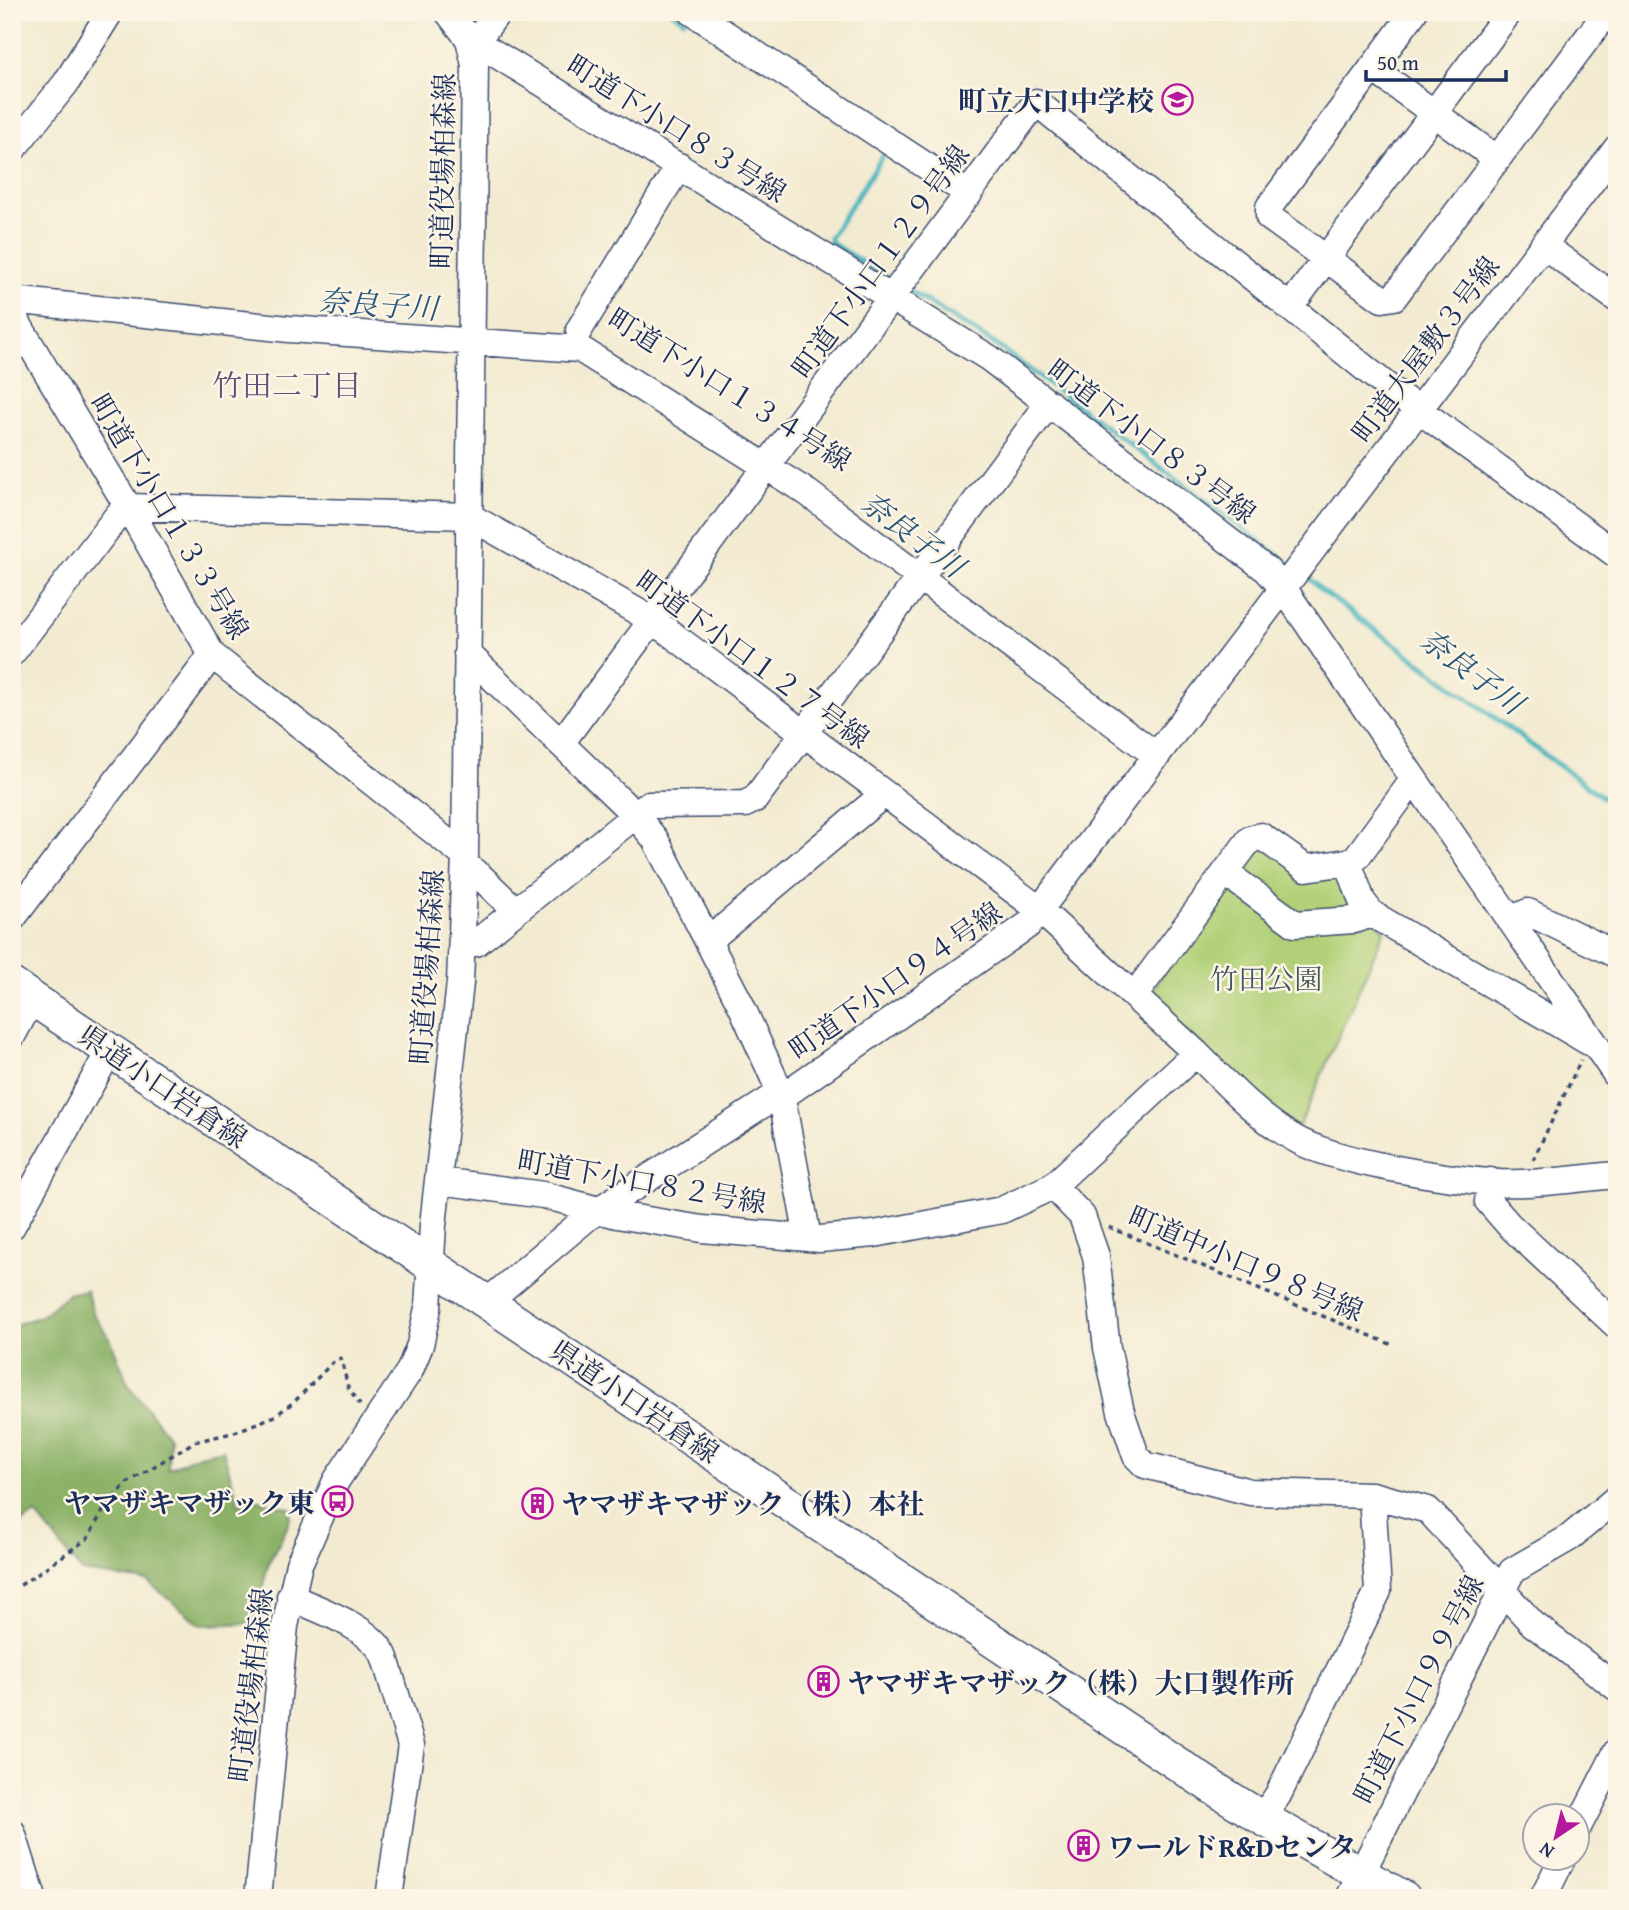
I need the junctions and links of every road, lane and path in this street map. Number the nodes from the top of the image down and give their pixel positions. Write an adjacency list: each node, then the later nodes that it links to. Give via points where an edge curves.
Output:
1 (110, 12): 13 (street, via 66,83)
2 (448, 12): 9 (street, 町道役場柏森線)
3 (498, 12): 9 (street)
4 (692, 12): 16 (street)
5 (1414, 12): 10 (street)
6 (1509, 12): 11 (street)
7 (1608, 12): 8 (street); 14 (street)
8 (1617, 18)
9 (472, 47): 15 (street, 町道下小口８３号線, via 489,50); 25 (street, 町道役場柏森線)
10 (1372, 68): 11 (street); 18 (street, via 1269,207 1269,217)
11 (1434, 113): 14 (street); 18 (street)
12 (1617, 148): 17 (street, 町道大屋敷３号線)
13 (12, 149)
14 (1497, 159): 18 (street, via 1394,297 1382,299)
15 (679, 166): 19 (street, 町道下小口８３号線); 24 (street)
16 (969, 194): 19 (street, 町道下小口１２９号線); 22 (street, 町道下小口１２９号線, via 1036,102)
17 (1543, 245): 20 (street); 27 (street, 町道大屋敷３号線)
18 (1326, 258): 22 (street)
19 (892, 298): 26 (street, 町道下小口８３号線, via 989,358); 28 (street, 町道下小口１２９号線)
20 (1617, 299)
21 (12, 300): 25 (street, via 289,329)
22 (1290, 307): 27 (street, 町道下小口１２９号線)
23 (12, 314): 29 (street, 町道下小口１３３号線)
24 (579, 330): 25 (street, 町道下小口１３４号線); 28 (street, 町道下小口１３４号線)
25 (471, 332): 28 (street, via 580,349); 30 (street, 町道役場柏森線)
26 (1049, 403): 32 (street); 33 (street, 町道下小口８３号線, via 1250,554)
27 (1419, 410): 31 (street, 町道下小口１２９号線); 33 (street, 町道大屋敷３号線)
28 (774, 458): 32 (street, 町道下小口１３４号線); 34 (street, 町道下小口１２９号線)
29 (128, 507): 30 (street, 町道下小口１２７号線); 35 (street); 37 (street, 町道下小口１３３号線)
30 (469, 516): 34 (street, 町道下小口１２７号線); 36 (street, 町道役場柏森線)
31 (1617, 555)
32 (925, 570): 38 (street); 40 (street, 町道下小口１３４号線)
33 (1284, 589): 40 (street, 町道下小口９４号線); 41 (street, 町道下小口８３号線)
34 (654, 621): 38 (street, 町道下小口１２７号線); 39 (street, 町道下小口１２９号線)
35 (12, 653)
36 (467, 653): 39 (street); 44 (street, 町道役場柏森線)
37 (212, 655): 44 (street, 町道下小口１３３号線); 50 (street)
38 (803, 732): 42 (street, 町道下小口１２７号線); 43 (street, via 755,799 745,804 648,805)
39 (561, 743): 43 (street)
40 (1163, 748): 47 (street, 町道下小口９４号線)
41 (1414, 779): 45 (street, via 1356,858); 51 (street, 町道下小口８３号線)
42 (884, 793): 47 (street, 町道下小口１２７号線); 52 (street)
43 (635, 815): 48 (street); 52 (street, via 654,839)
44 (465, 861): 48 (street, 町道下小口１３３号線); 53 (street, 町道役場柏森線)
45 (1348, 862): 46 (street, via 1306,868 1261,836 1250,839); 49 (street, via 1362,901)
46 (1226, 873): 49 (street, via 1295,924 1354,920); 56 (street)
47 (1040, 910): 56 (street, 町道下小口１２７号線); 62 (street, 町道下小口９４号線, via 1028,925)
48 (516, 911): 53 (street, via 476,943)
49 (1372, 914): 58 (street)
50 (12, 919)
51 (1510, 920): 54 (street, via 1528,912); 58 (street, 町道下小口８３号線)
52 (708, 942): 62 (street)
53 (462, 943): 64 (street, 町道役場柏森線)
54 (1617, 955)
55 (22, 992): 57 (street); 59 (main road, 県道小口岩倉線)
56 (1134, 996): 60 (street, 町道下小口１２７号線)
57 (12, 1036)
58 (1592, 1044): 61 (street, 町道下小口８３号線); 66 (path)
59 (110, 1050): 70 (street); 72 (main road, 県道小口岩倉線)
60 (1196, 1053): 65 (street, via 1257,1112 1294,1139 1378,1164); 67 (street, 町道下小口８２号線)
61 (1617, 1076)
62 (781, 1094): 68 (street, 町道下小口９４号線); 71 (street)
63 (1617, 1175): 66 (street)
64 (440, 1181): 68 (street, 町道下小口８２号線, via 543,1195); 72 (street, 町道役場柏森線)
65 (1490, 1181): 66 (street); 74 (street, via 1488,1202)
66 (1524, 1181)
67 (1053, 1186): 69 (street); 71 (street, 町道下小口８２号線, via 1002,1210 874,1234)
68 (601, 1210): 71 (street, 町道下小口８２号線, via 702,1229); 73 (street, 町道下小口９４号線)
69 (1082, 1216): 75 (path, 町道中小口９８号線); 77 (street, via 1096,1256 1107,1348 1121,1412 1136,1456 1145,1465 1250,1492)
70 (12, 1226)
71 (808, 1238)
72 (431, 1266): 73 (main road, 県道小口岩倉線); 81 (street, 町道役場柏森線, via 428,1308 412,1364 332,1489)
73 (487, 1302): 85 (main road, 県道小口岩倉線)
74 (1617, 1326)
75 (1395, 1346)
76 (360, 1405): 80 (path, via 348,1387 341,1359 334,1361 275,1416 194,1442 127,1483 106,1506 87,1539)
77 (1372, 1495): 79 (street, via 1428,1510); 85 (street, via 1378,1591 1278,1795)
78 (1617, 1498): 79 (street, 町道下小口９９号線, via 1569,1538 1513,1572)
79 (1503, 1590): 82 (street, via 1533,1624); 88 (street, 町道下小口９９号線)
80 (12, 1591)
81 (290, 1597): 90 (street, 町道役場柏森線); 91 (street, via 351,1624 385,1658 411,1745)
82 (1617, 1688)
83 (1617, 1751): 84 (street)
84 (1590, 1805)
85 (1262, 1818): 88 (main road, 県道小口岩倉線)
86 (12, 1832): 89 (street)
87 (1556, 1871): 93 (street)
88 (1354, 1886): 92 (main road, 県道小口岩倉線)
89 (33, 1898)
90 (258, 1898)
91 (389, 1898)
92 (1404, 1898)
93 (1543, 1898)

